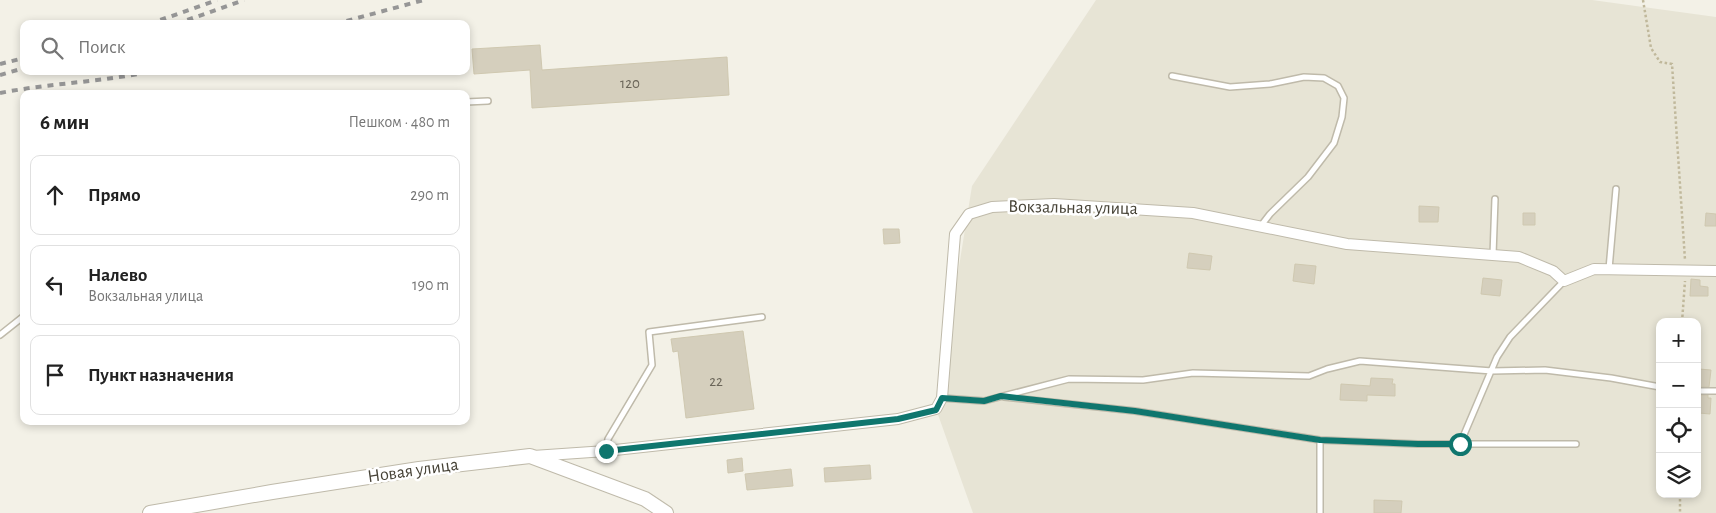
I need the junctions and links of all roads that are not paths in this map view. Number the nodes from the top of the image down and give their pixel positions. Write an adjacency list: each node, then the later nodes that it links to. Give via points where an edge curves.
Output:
1 (1172, 76): 6 (lane, via 1230,87 1304,77 1324,78 1338,86 1344,98 1334,143)
2 (488, 101): 3 (lane)
3 (470, 102)
4 (1616, 189): 8 (lane)
5 (1496, 199): 7 (lane)
6 (1260, 227): 7 (street, Вокзальная улица, via 1347,244); 19 (street, Вокзальная улица, via 1193,213 1054,204 992,207 969,214 956,234)
7 (1493, 255): 10 (street, Вокзальная улица, via 1519,257 1553,271)
8 (1609, 270): 9 (street); 10 (street, via 1594,270)
9 (1716, 270)
10 (1564, 281): 14 (lane, via 1510,337)
11 (762, 317): 23 (lane, via 649,332 652,365 608,439)
12 (20, 319): 13 (lane)
13 (0, 335)
14 (1492, 370): 15 (lane, via 1545,370); 18 (lane, via 1360,361 1309,376 1193,373 1143,380 1069,379); 21 (lane)
15 (1656, 386)
16 (1701, 391): 17 (lane)
17 (1716, 392)
18 (1001, 396): 19 (lane, via 984,401); 20 (lane, via 1135,411)
19 (942, 398): 23 (street, via 936,410 898,419)
20 (1320, 440): 21 (lane); 27 (lane)
21 (1460, 444): 22 (lane)
22 (1576, 444)
23 (606, 451): 24 (street)
24 (530, 456): 25 (street, Новая улица, via 419,469); 26 (street, Новая улица, via 645,499)
25 (150, 513)
26 (666, 513)
27 (1320, 513)

